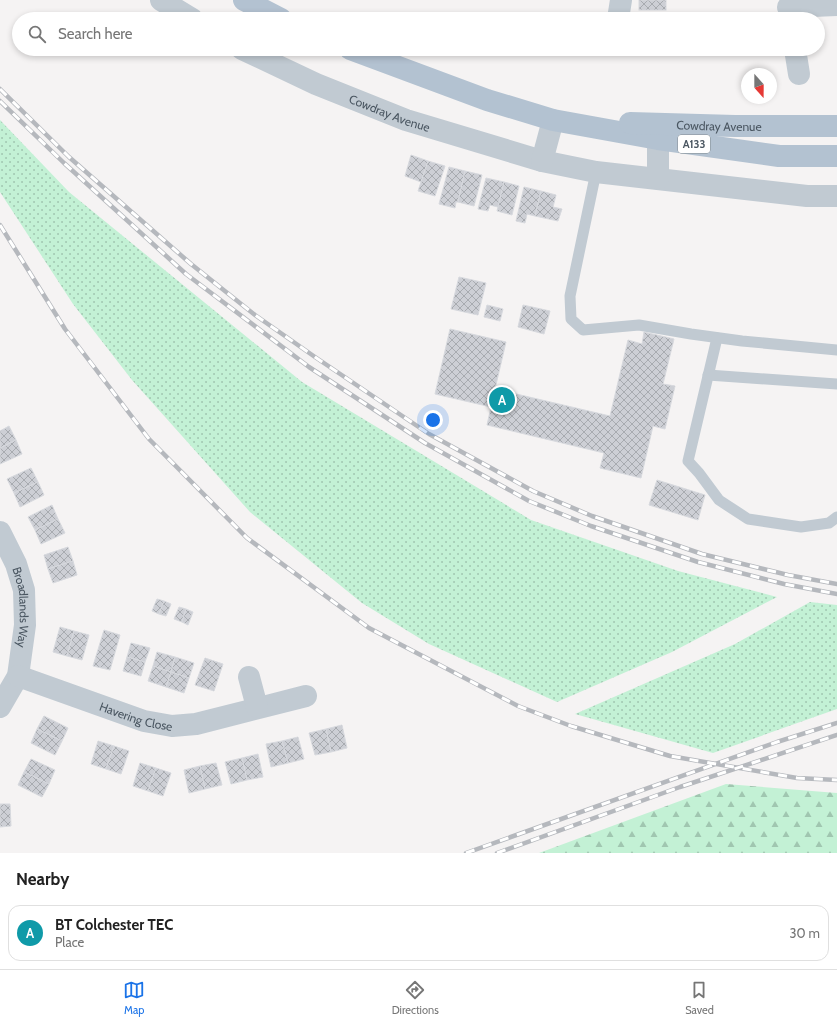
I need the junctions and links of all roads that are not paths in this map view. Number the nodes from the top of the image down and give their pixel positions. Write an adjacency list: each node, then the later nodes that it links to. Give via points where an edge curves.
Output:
1 (161, 0): 6 (street)
2 (244, 0): 7 (main road)
3 (621, 0): 8 (street)
4 (837, 5): 5 (street)
5 (789, 9)
6 (181, 12)
7 (267, 12)
8 (619, 12)
9 (257, 56): 17 (street, Cowdray Avenue, via 316,84 406,120)
10 (369, 56): 13 (main road, Cowdray Avenue / A133, via 487,100)
11 (796, 56): 12 (street)
12 (799, 74)
13 (553, 120): 14 (main road, Cowdray Avenue / A133, via 735,126); 15 (main road, Cowdray Avenue / A133); 17 (street)
14 (837, 126)
15 (658, 139): 16 (main road, Cowdray Avenue / A133, via 779,156); 19 (street)
16 (837, 156)
17 (542, 161): 18 (street, Cowdray Avenue)
18 (596, 172): 19 (street, Cowdray Avenue); 21 (lane, via 570,296 571,319 583,330 639,325)
19 (658, 178): 20 (street, Cowdray Avenue, via 807,196)
20 (837, 196)
21 (717, 338): 22 (lane); 23 (lane)
22 (837, 350)
23 (708, 375): 24 (lane); 25 (lane, via 688,461 719,500 748,519 801,527 829,523)
24 (837, 384)
25 (837, 517)
26 (0, 532): 27 (street, Broadlands Way, via 16,564 24,590 25,625)
27 (18, 676): 30 (street, Broadlands Way); 31 (street, Havering Close, via 144,721 172,726 196,724)
28 (249, 677): 31 (street)
29 (306, 696): 31 (street, Havering Close)
30 (0, 707)
31 (257, 708)

